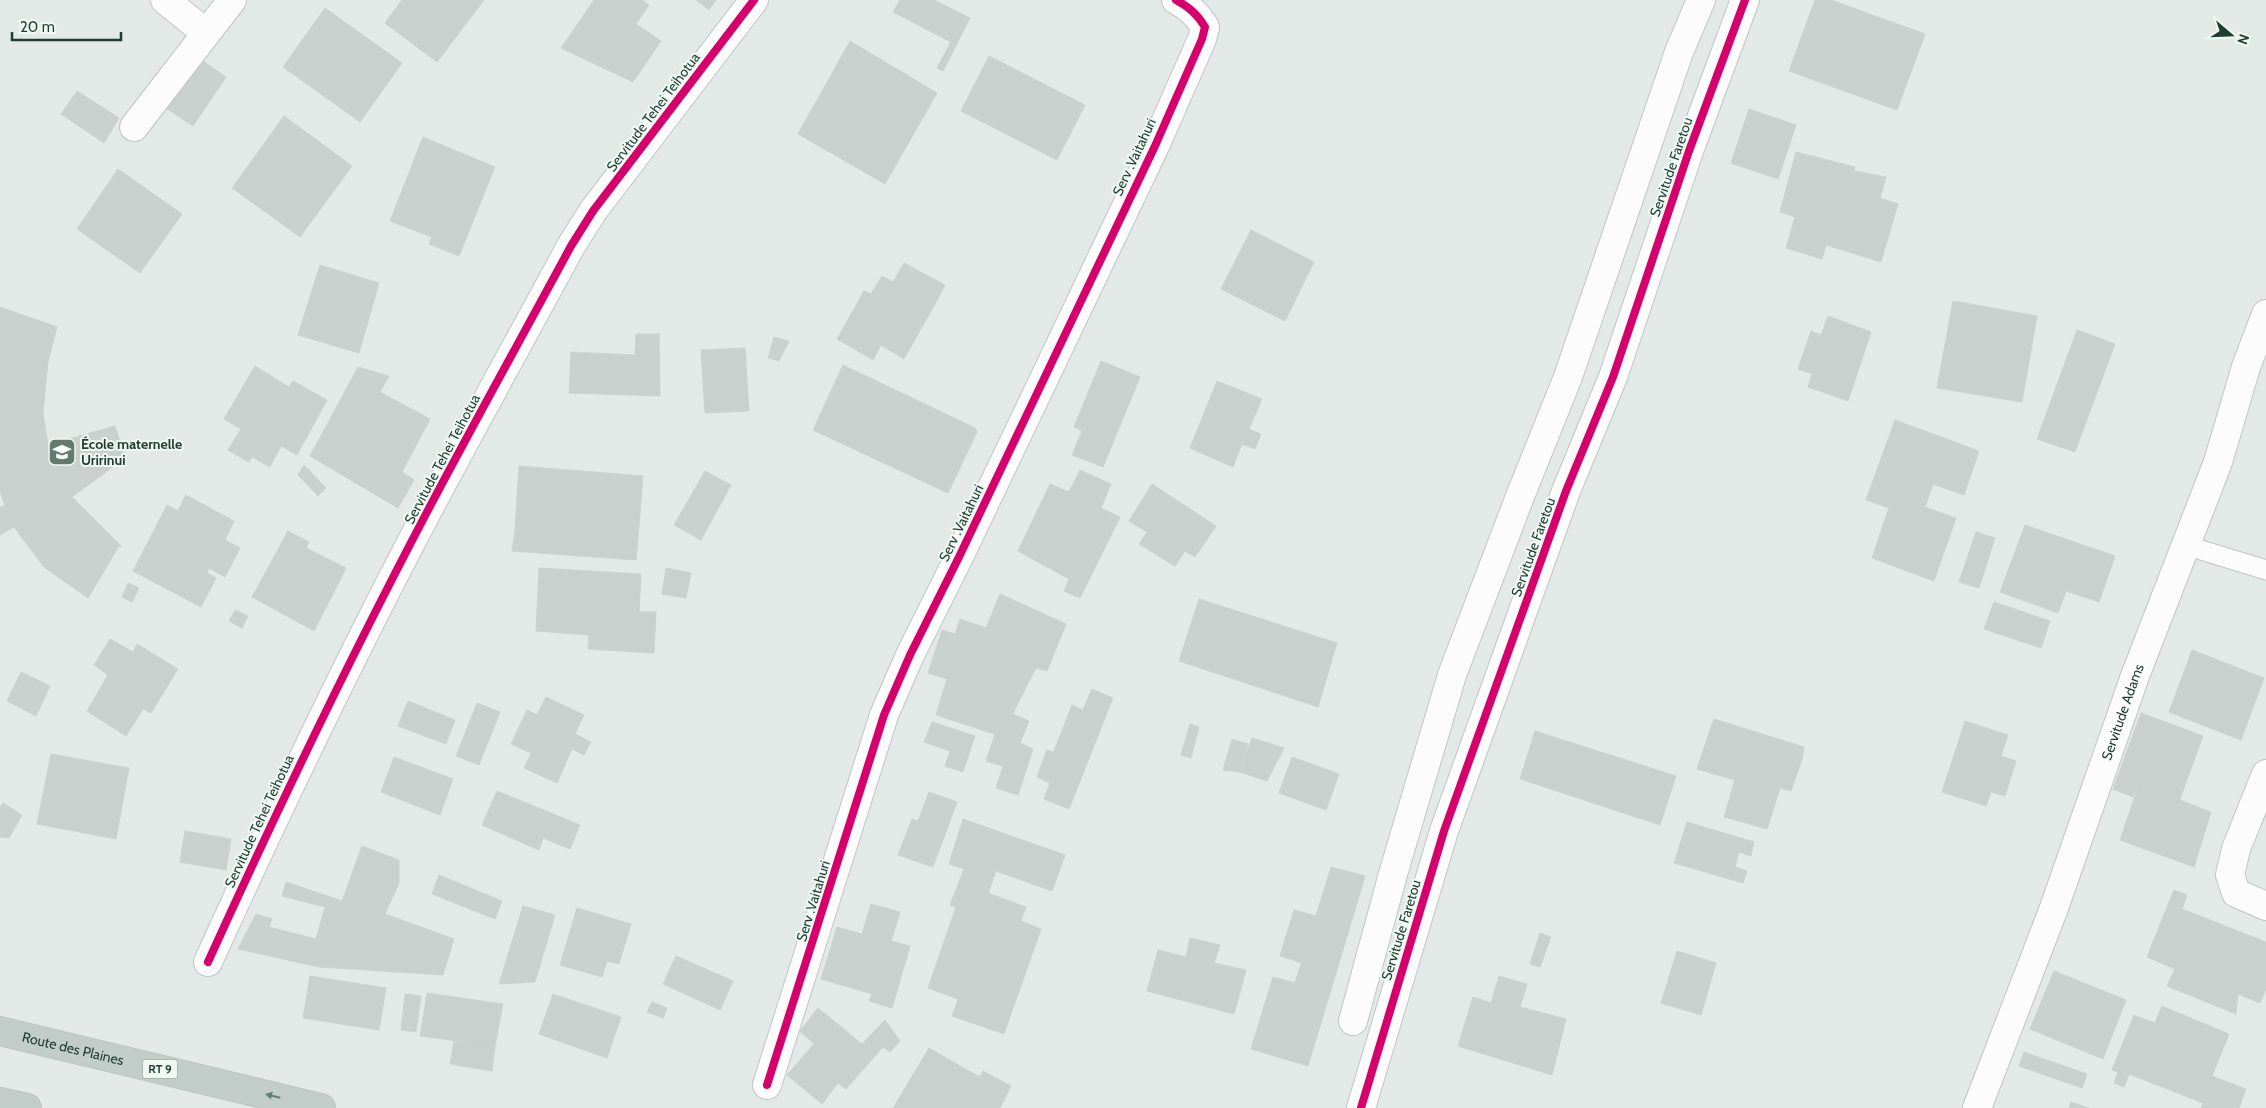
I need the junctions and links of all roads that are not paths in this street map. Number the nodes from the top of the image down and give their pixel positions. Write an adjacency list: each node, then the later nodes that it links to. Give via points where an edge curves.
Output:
1 (166, 0): 7 (street)
2 (232, 0): 7 (street)
3 (754, 0): 14 (street, Servitude Tehei Teihotua, via 593,211 571,246 357,649 271,823)
4 (1176, 0): 17 (street, Serv .Vaitahuri, via 1200,18 1205,27 1202,39 884,715)
5 (1701, 0): 15 (street, Servitude Faretou, via 1687,30 1568,377 1452,675)
6 (1744, 0): 21 (street, Servitude Faretou, via 1613,377 1566,491 1444,831)
7 (206, 33): 8 (street)
8 (134, 127)
9 (2266, 314): 10 (street, Servitude Adams, via 2246,367 2218,462)
10 (2185, 545): 11 (lane); 22 (street, Servitude Adams, via 2135,676 2054,908)
11 (2266, 570)
12 (2266, 774): 13 (street, via 2236,848 2230,875 2236,893)
13 (2266, 906)
14 (208, 962)
15 (1353, 1021)
16 (0, 1031): 20 (highway, Route des Plaines / RT 9, one-way to 16)
17 (767, 1085)
18 (0, 1102): 19 (highway)
19 (27, 1108)
20 (320, 1108)
21 (1361, 1108)
22 (1977, 1108)

